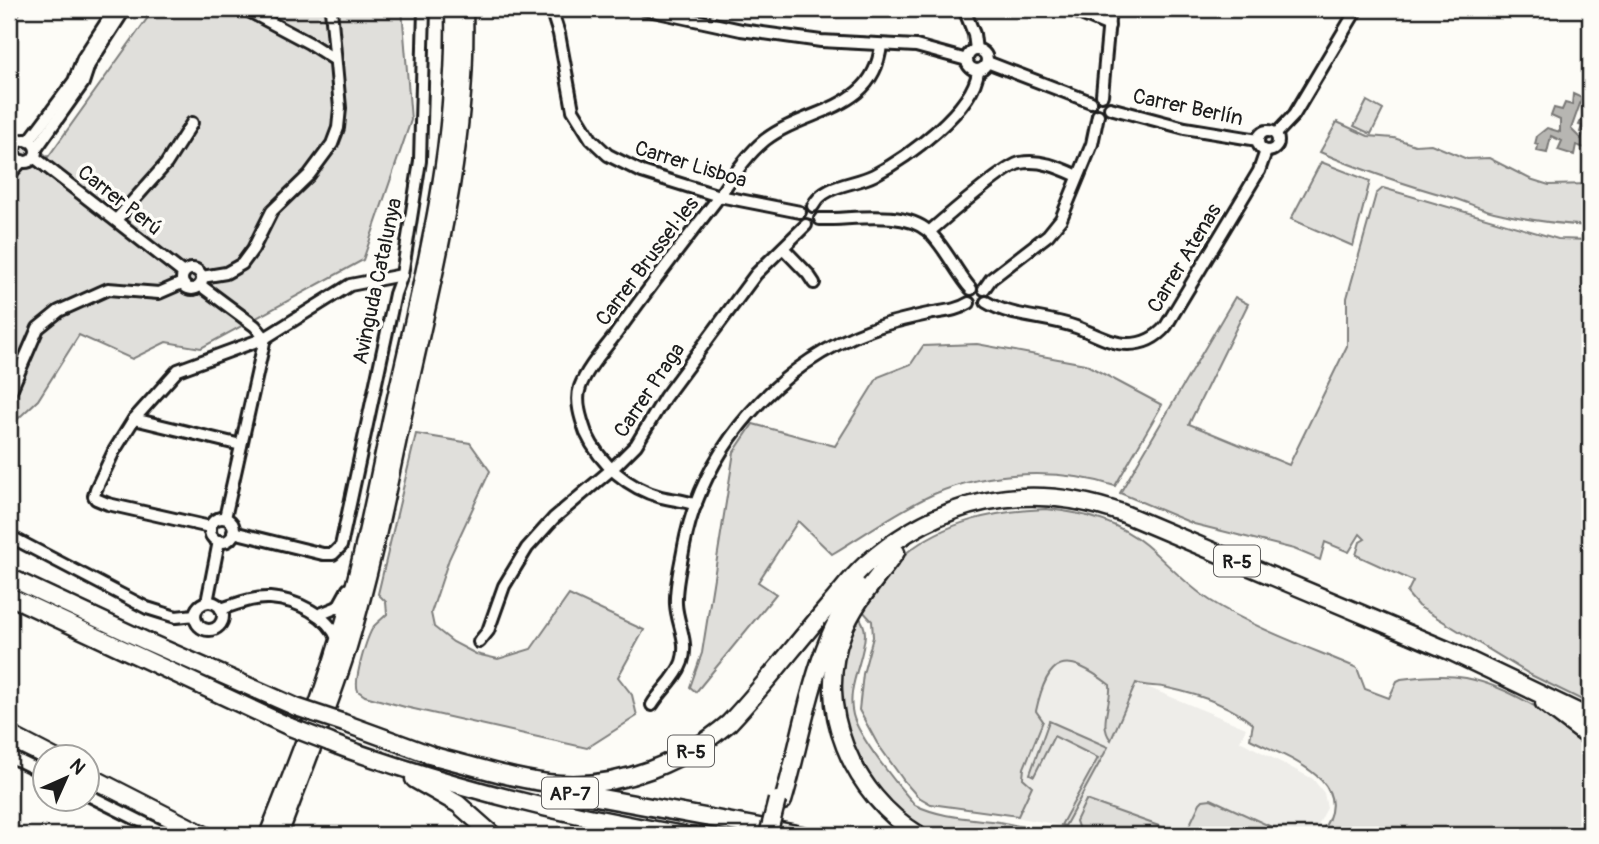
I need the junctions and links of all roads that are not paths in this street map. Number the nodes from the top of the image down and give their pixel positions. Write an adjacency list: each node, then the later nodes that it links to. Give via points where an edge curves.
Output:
1 (14, 9): 15 (street)
2 (115, 9): 32 (street)
3 (125, 9): 32 (street, via 89,65 83,83)
4 (245, 9): 19 (street)
5 (331, 9): 19 (street)
6 (424, 9): 43 (street, Avinguda Catalunya, via 420,161)
7 (453, 9): 65 (main road, via 452,88 442,185)
8 (465, 9): 86 (main road, via 459,146 435,278 354,628 331,703)
9 (551, 9): 35 (street, Carrer Lisboa, via 573,110 591,139 627,167)
10 (644, 9): 17 (street, via 755,32)
11 (964, 9): 18 (street)
12 (1069, 9): 16 (street)
13 (1110, 9): 16 (street)
14 (1357, 9): 28 (street, via 1294,115)
15 (9, 17)
16 (1109, 26): 23 (street)
17 (881, 45): 20 (street, via 924,47); 35 (street, Carrer Brussel·les, via 877,68 866,84 839,105 765,140)
18 (976, 50): 20 (street); 21 (street, via 985,54)
19 (334, 59): 45 (street, via 340,108 332,144 309,175 272,211 242,264)
20 (967, 60): 22 (street)
21 (987, 62): 22 (street); 24 (street)
22 (978, 71): 36 (street, via 970,95 926,140 873,176 828,191)
23 (1102, 95): 24 (street); 25 (street)
24 (1091, 102): 26 (street)
25 (1110, 108): 26 (street); 29 (street, Carrer Berlín, via 1185,128)
26 (1098, 115): 34 (street)
27 (192, 122): 39 (street, via 166,164)
28 (1276, 134): 29 (street, via 1265,131); 31 (street, via 1276,148)
29 (1258, 140): 31 (street)
30 (12, 149): 32 (street, Carrer Perú, via 17,158); 32 (street, via 22,141)
31 (1266, 151): 49 (street, Carrer Atenas, via 1256,176 1166,326 1149,340 1121,344 1073,325)
32 (30, 152): 33 (street); 39 (street, Carrer Perú)
33 (9, 175)
34 (1078, 177): 41 (street, via 1048,164 1013,165); 48 (street, via 1055,229)
35 (719, 196): 37 (street, Carrer Lisboa); 55 (street, Carrer Brussel·les, via 580,387 578,406 586,432)
36 (813, 206): 37 (street); 38 (street, via 820,211)
37 (800, 212): 40 (street)
38 (820, 219): 40 (street, via 814,226); 41 (street, via 895,219)
39 (116, 220): 44 (street, Carrer Perú)
40 (806, 225): 42 (street, Carrer Praga)
41 (929, 232): 47 (street)
42 (783, 248): 46 (street); 55 (street, Carrer Praga, via 755,274 665,397 636,445)
43 (402, 275): 51 (street, via 350,285); 59 (street, Avinguda Catalunya, via 341,546 333,554)
44 (183, 278): 45 (street, via 192,289); 45 (street, via 193,268); 52 (street, via 155,293 108,289 59,311 38,328)
45 (201, 281): 51 (street)
46 (814, 283)
47 (971, 289): 48 (street); 50 (street)
48 (984, 289): 49 (street)
49 (986, 302): 50 (street, via 978,307)
50 (969, 303): 56 (street, via 870,330 800,368 741,424)
51 (265, 338): 53 (street, via 178,370); 54 (street)
52 (9, 396)
53 (134, 419): 54 (street); 58 (street, via 114,451 96,489 96,499)
54 (241, 445): 57 (street)
55 (612, 469): 56 (street, Carrer Brussel·les, via 642,490); 72 (street, Carrer Praga, via 554,518 527,548)
56 (696, 505): 74 (street, via 676,598 684,654 676,675)
57 (225, 518): 58 (street); 59 (street, via 232,523)
58 (210, 527): 61 (street)
59 (233, 533): 61 (street, via 228,540)
60 (9, 536): 69 (street, via 147,608 176,617)
61 (219, 541): 67 (street)
62 (896, 552): 73 (highway, via 943,522 988,508 1030,503 1089,509 1137,525); 82 (highway, via 865,577 836,619); 92 (highway, via 867,588 842,633 834,667 834,704 842,741 861,780 887,810)
63 (877, 556): 75 (highway, R-5, via 930,519 966,506 1022,497 1077,500 1131,517 1305,589 1462,656); 79 (highway, R-5, via 853,577 729,723 661,766 625,777 561,784); 82 (highway, R-5, via 840,604 822,640)
64 (9, 577): 79 (highway, AP-7, bridge, via 296,707)
65 (355, 577): 70 (street, via 338,607); 71 (main road)
66 (9, 596): 78 (highway, AP-7, bridge)
67 (207, 602): 68 (street); 69 (street)
68 (221, 609): 69 (street, via 221,622 214,628 201,627); 70 (street, via 271,598)
69 (195, 615)
70 (318, 615): 71 (street, via 329,623)
71 (338, 640): 85 (main road)
72 (479, 642)
73 (1544, 704): 76 (highway); 77 (highway)
74 (652, 705)
75 (1590, 718)
76 (1590, 727)
77 (1590, 738)
78 (348, 750): 87 (highway, via 446,796); 88 (highway, AP-7, via 522,802)
79 (429, 755): 91 (highway, AP-7, via 568,793)
80 (9, 756): 81 (street)
81 (32, 767)
82 (780, 800): 89 (highway, R-5, bridge); 90 (highway)
83 (102, 802): 84 (street)
84 (168, 835)
85 (267, 835)
86 (280, 835)
87 (493, 835)
88 (683, 835)
89 (768, 835)
90 (773, 835)
91 (802, 835)
92 (919, 835)

